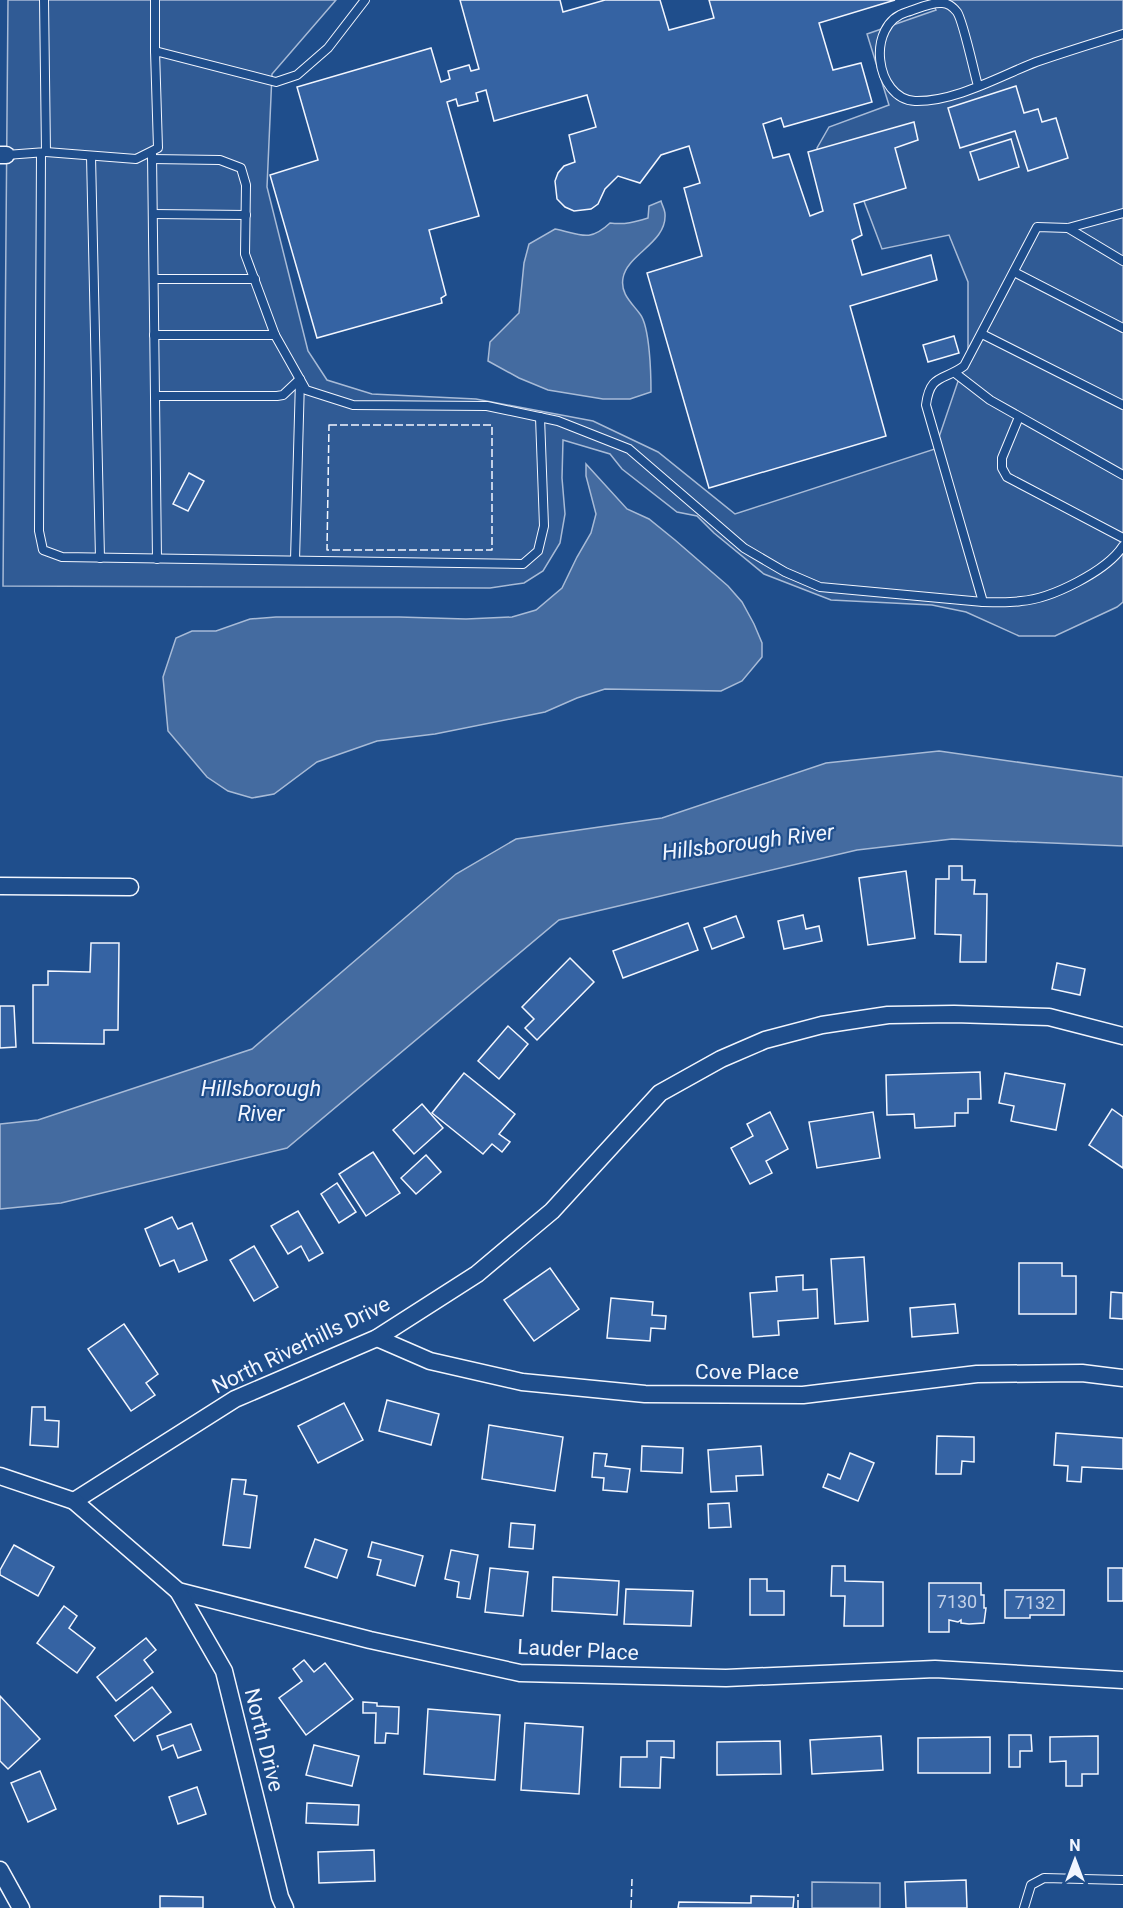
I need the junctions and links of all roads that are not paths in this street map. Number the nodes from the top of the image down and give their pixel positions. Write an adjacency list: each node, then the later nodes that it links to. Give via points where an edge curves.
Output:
1 (44, 0): 7 (lane)
2 (155, 0): 5 (lane)
3 (365, 0): 5 (lane, via 328,48 297,75 276,82)
4 (1123, 34): 6 (lane)
5 (155, 51): 9 (lane, via 158,148)
6 (978, 86): 6 (lane, via 914,101 901,95 887,82 879,59 880,41 889,23 901,13 939,2 949,4 958,13)
7 (43, 152): 8 (lane); 10 (lane); 32 (lane, via 39,531 43,550 63,557)
8 (3, 155)
9 (152, 155): 10 (lane, via 136,159); 12 (lane); 13 (lane, via 220,160 241,168 246,185)
10 (91, 156): 32 (lane)
11 (1123, 213): 14 (lane)
12 (153, 214): 13 (lane); 17 (lane)
13 (246, 215): 18 (lane, via 245,254)
14 (1068, 228): 15 (lane); 16 (lane, via 1037,227)
15 (1123, 261)
16 (1014, 272): 19 (lane); 20 (lane)
17 (154, 279): 18 (lane); 21 (lane)
18 (255, 279): 22 (lane)
19 (1123, 328)
20 (982, 334): 23 (lane, via 964,366); 26 (lane)
21 (154, 336): 22 (lane); 25 (lane)
22 (275, 336): 24 (lane)
23 (955, 373): 28 (lane); 35 (lane, via 932,382 926,405)
24 (300, 379): 25 (lane, via 278,396); 27 (lane, via 306,390 353,405 487,406); 34 (lane)
25 (155, 396): 33 (lane)
26 (1123, 405)
27 (540, 417): 34 (lane, via 544,526 538,551 524,564); 35 (lane, via 629,449 744,548 820,587)
28 (1019, 417): 29 (lane); 30 (lane, via 1002,458 1007,477)
29 (1123, 476)
30 (1123, 538)
31 (1123, 546): 35 (lane, via 1094,573 1063,589 1023,602)
32 (100, 558): 33 (lane)
33 (157, 559): 34 (lane)
34 (295, 560)
35 (983, 602)
36 (0, 886): 37 (street)
37 (130, 887)
38 (1123, 1036): 39 (street, North Riverhills Drive, via 1049,1017 954,1014 888,1015 822,1025 765,1040 660,1093 552,1211 477,1274)
39 (377, 1338): 40 (street, Cove Place, via 430,1361 522,1382 645,1394 803,1395 977,1374 1082,1373); 42 (street, North Riverhills Drive, via 235,1399)
40 (1123, 1378)
41 (0, 1476): 42 (street)
42 (74, 1501): 43 (street, Lauder Place)
43 (178, 1591): 44 (street, Lauder Place, via 520,1673 726,1678 935,1670); 48 (street, North Drive, via 224,1671)
44 (1123, 1680)
45 (0, 1870): 47 (street)
46 (1123, 1880): 49 (lane, via 1044,1878 1031,1885)
47 (21, 1908)
48 (285, 1908)
49 (1024, 1908)

